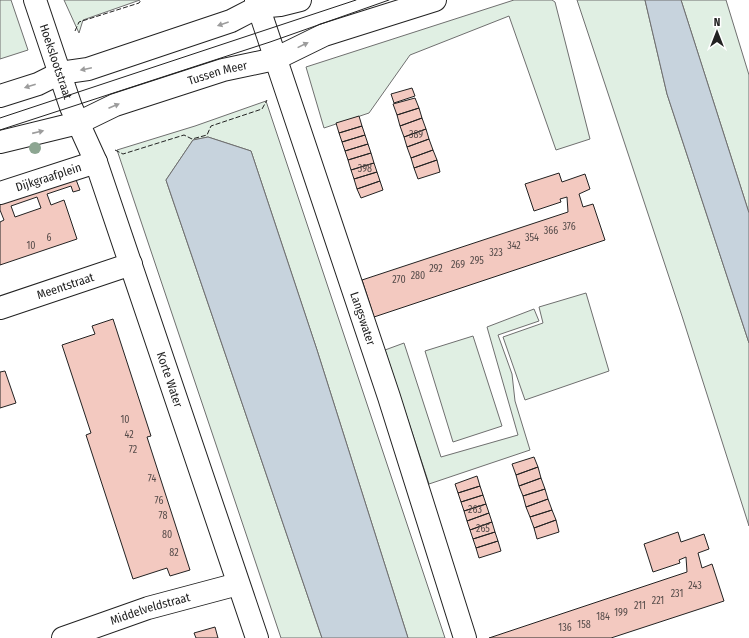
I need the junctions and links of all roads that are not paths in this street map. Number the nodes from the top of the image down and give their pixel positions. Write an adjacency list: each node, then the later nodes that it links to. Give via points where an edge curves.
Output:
1 (35, 0): 6 (street, Hoekslootstraat)
2 (300, 0): 4 (street, via 280,5)
3 (435, 0): 5 (street, Tussen Meer, one-way to 3, via 324,35)
4 (257, 4): 5 (street, Langswater); 6 (street, one-way to 6, via 231,21 88,69)
5 (275, 59): 8 (street, Tussen Meer, one-way to 5, via 115,105 223,70); 17 (street, Langswater, via 387,390)
6 (60, 73): 7 (street, one-way to 7, via 38,84); 8 (street, Hoekslootstraat)
7 (0, 96)
8 (78, 123): 9 (street, Tussen Meer, one-way to 8); 10 (street, Korte Water)
9 (0, 142)
10 (96, 162): 11 (street, Dijkgraafplein); 12 (street, Korte Water)
11 (0, 193)
12 (131, 264): 13 (street, Meentstraat); 14 (street, Korte Water)
13 (0, 308)
14 (238, 584): 15 (street, Middelveldstraat, via 148,608); 16 (street, Korte Water)
15 (63, 638)
16 (257, 638)
17 (465, 638)

